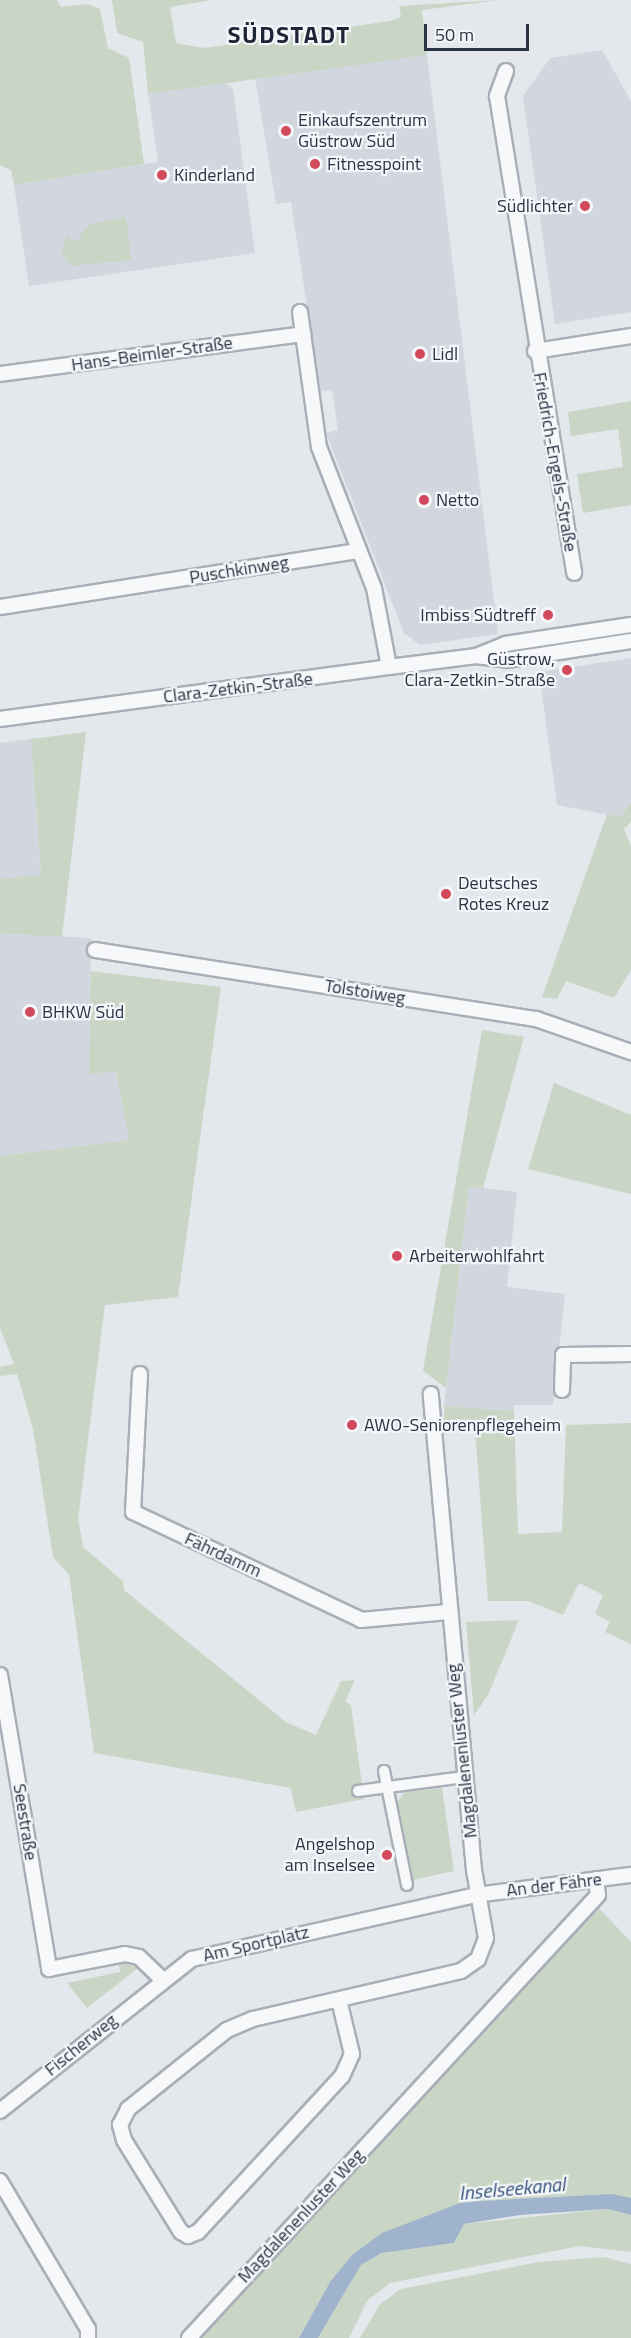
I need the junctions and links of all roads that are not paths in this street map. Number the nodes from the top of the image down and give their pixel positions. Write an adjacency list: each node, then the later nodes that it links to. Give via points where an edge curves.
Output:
1 (506, 70): 5 (street, Friedrich-Engels-Straße, via 497,96)
2 (300, 312): 3 (street)
3 (303, 334): 6 (street, Hans-Beimler-Straße); 7 (street, via 318,447)
4 (631, 336): 5 (street, Friedrich-Engels-Straße)
5 (536, 351): 8 (street, Friedrich-Engels-Straße)
6 (0, 374)
7 (359, 551): 9 (street, Puschkinweg); 13 (street, via 374,588)
8 (574, 573)
9 (0, 607)
10 (631, 625): 12 (street, Clara-Zetkin-Straße, via 505,644)
11 (631, 641): 12 (street, Clara-Zetkin-Straße, via 507,660)
12 (476, 656): 13 (street, Clara-Zetkin-Straße)
13 (388, 667): 14 (street, Clara-Zetkin-Straße)
14 (0, 719)
15 (95, 950): 16 (street, Tolstoiweg, via 536,1019)
16 (631, 1052)
17 (631, 1354): 19 (street, via 563,1355)
18 (140, 1374): 21 (street, Fährdamm, via 133,1512 361,1620)
19 (562, 1390)
20 (431, 1394): 21 (street, Magdalenenluster Weg)
21 (448, 1612): 24 (street, Magdalenenluster Weg)
22 (0, 1675): 31 (street, Seestraße, via 49,1969 125,1954 140,1957)
23 (384, 1771): 25 (street)
24 (464, 1777): 25 (street); 30 (street, Magdalenenluster Weg)
25 (387, 1787): 26 (street); 29 (street)
26 (358, 1791)
27 (631, 1875): 28 (street, An der Fähre)
28 (596, 1879): 30 (street, An der Fähre); 36 (street, Magdalenenluster Weg, via 598,1895)
29 (407, 1885)
30 (476, 1894): 31 (street, Am Sportplatz, via 199,1957); 32 (street, Magdalenenluster Weg, via 486,1938 478,1959 437,1979)
31 (161, 1978): 33 (street, Fischerweg)
32 (339, 2000): 32 (street, Magdalenenluster Weg, via 227,2030 128,2109 120,2125 124,2140 181,2232 188,2236 198,2232 342,2076 352,2054)
33 (0, 2110)
34 (0, 2181): 35 (street)
35 (88, 2338)
36 (189, 2338)

